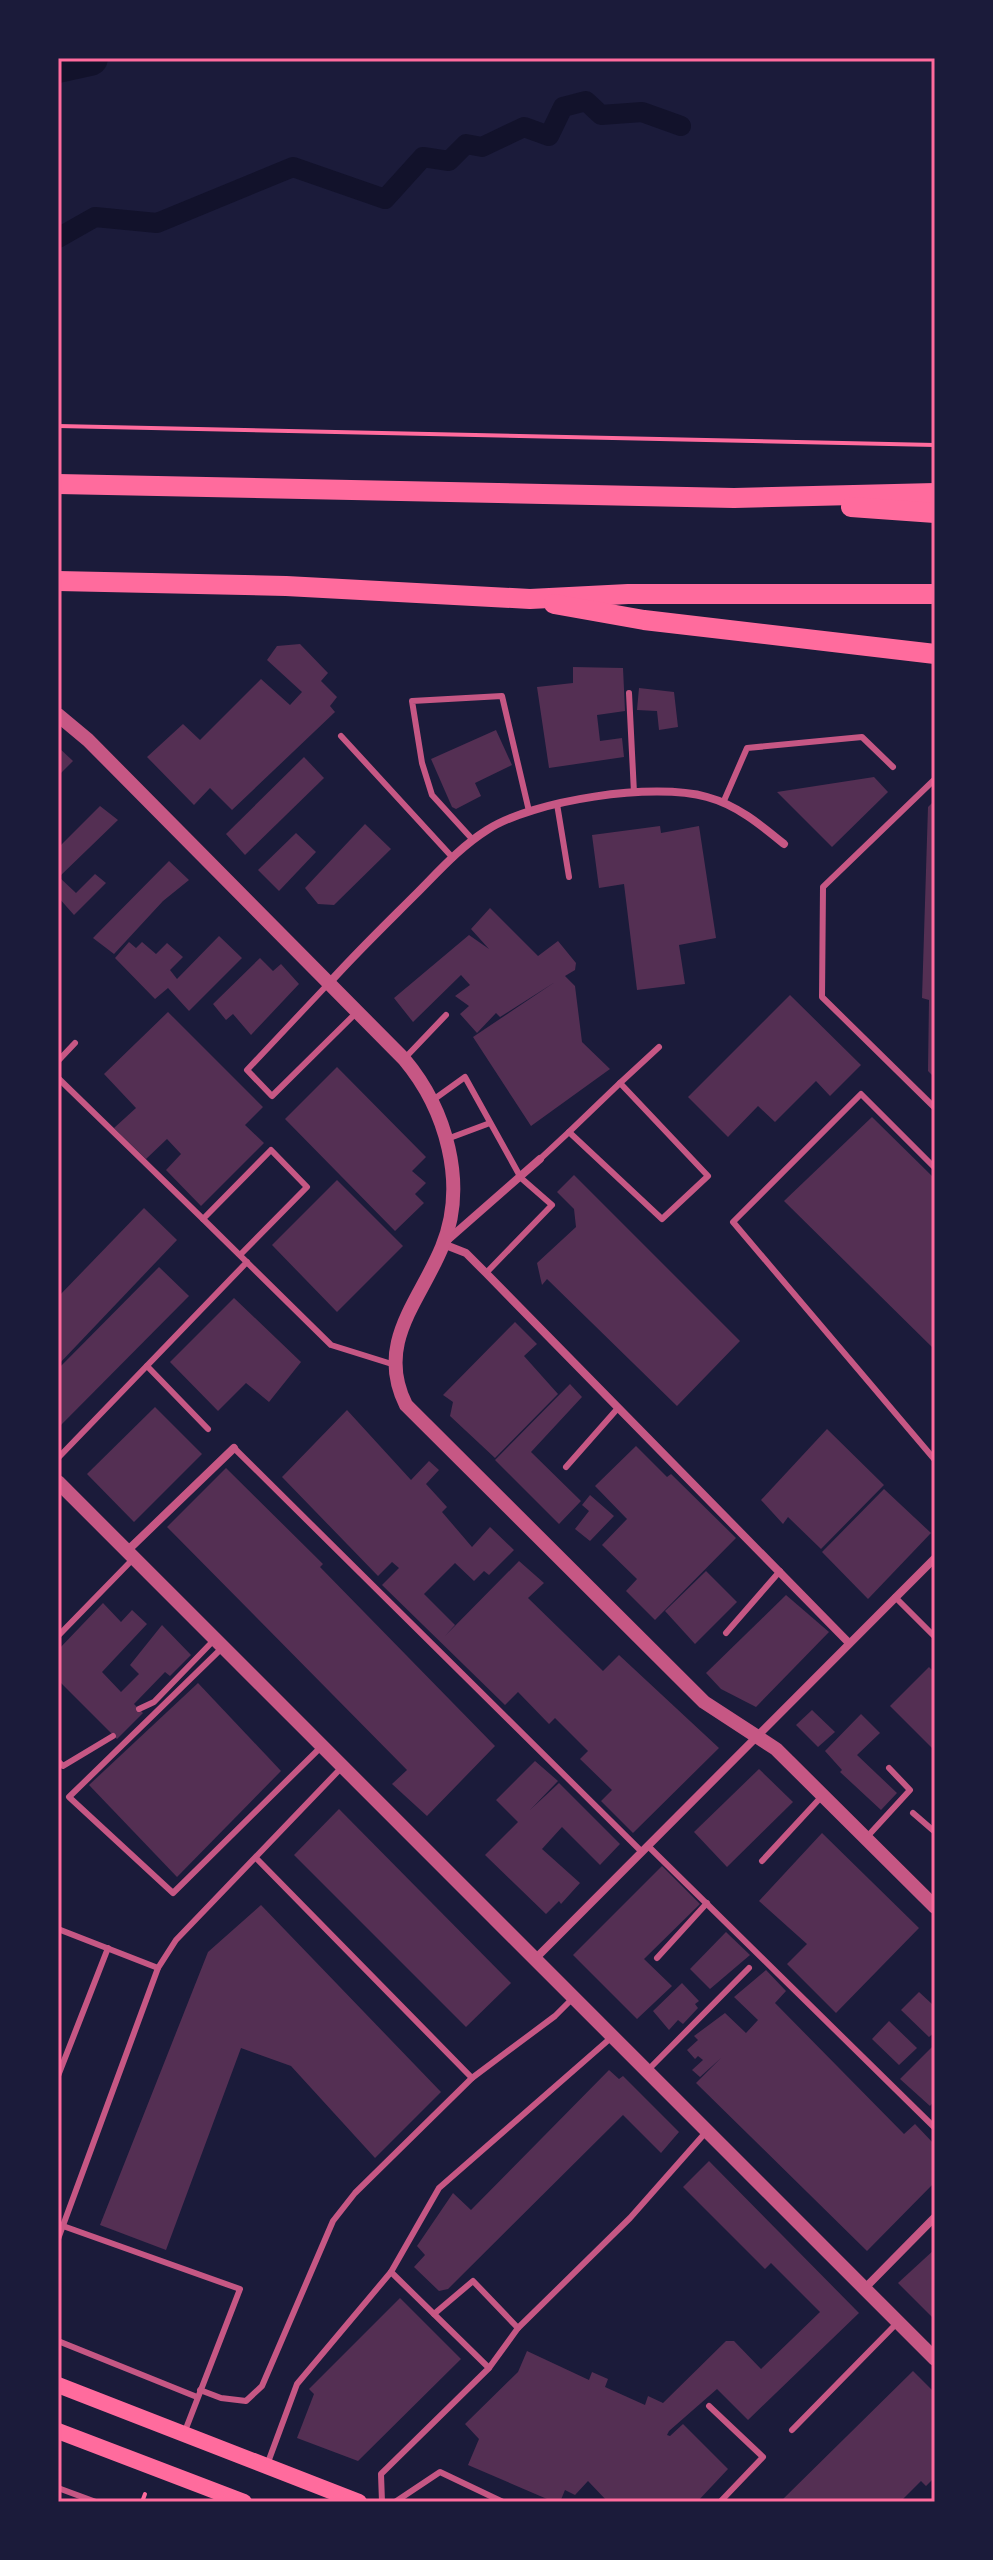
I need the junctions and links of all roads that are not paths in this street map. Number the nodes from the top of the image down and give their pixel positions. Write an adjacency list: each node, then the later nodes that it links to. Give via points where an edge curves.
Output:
1 (58, 484): 3 (highway)
2 (935, 493): 3 (highway)
3 (734, 498): 4 (highway)
4 (935, 513)
5 (58, 581): 7 (highway)
6 (935, 594): 7 (highway)
7 (530, 599): 8 (highway, via 644,620)
8 (935, 654)
9 (629, 693): 14 (lane)
10 (58, 715): 22 (street)
11 (341, 736): 20 (lane)
12 (893, 767): 15 (lane, via 862,737 747,748)
13 (935, 779): 32 (lane, via 823,887 822,997)
14 (634, 793): 15 (street, via 678,792); 16 (street)
15 (723, 803): 19 (street)
16 (557, 804): 17 (street); 21 (lane)
17 (529, 811): 18 (street); 18 (lane, via 502,696 412,701 432,795)
18 (473, 840): 20 (street)
19 (784, 844)
20 (453, 858): 22 (street)
21 (569, 877)
22 (330, 982): 23 (street); 23 (lane, via 247,1070 272,1096)
23 (358, 1011): 27 (street)
24 (446, 1015): 27 (lane)
25 (75, 1043): 28 (lane)
26 (659, 1047): 30 (lane)
27 (404, 1059): 31 (street)
28 (58, 1061)
29 (58, 1078): 39 (lane)
30 (620, 1083): 34 (lane); 34 (lane, via 708,1176 662,1219)
31 (433, 1100): 33 (lane, via 465,1077); 35 (street)
32 (935, 1108)
33 (490, 1123): 35 (lane); 38 (lane)
34 (569, 1132): 36 (lane)
35 (447, 1139): 40 (street, via 452,1197)
36 (540, 1159): 38 (street)
37 (935, 1168): 50 (lane, via 861,1094 733,1222)
38 (521, 1178): 40 (street); 43 (lane, via 552,1205)
39 (203, 1219): 41 (lane); 41 (lane, via 271,1150 307,1187)
40 (443, 1244): 43 (street, via 466,1253); 44 (street, via 401,1323)
41 (240, 1255): 42 (lane)
42 (247, 1262): 44 (lane, via 331,1345); 45 (lane)
43 (486, 1273): 46 (street)
44 (395, 1365): 64 (street, via 401,1394 415,1416 704,1702)
45 (147, 1366): 47 (lane); 49 (lane)
46 (618, 1408): 51 (lane); 55 (street)
47 (208, 1429)
48 (234, 1448): 53 (street); 73 (lane)
49 (58, 1458)
50 (935, 1460)
51 (566, 1467)
52 (58, 1482): 53 (street)
53 (130, 1555): 58 (lane); 60 (street)
54 (935, 1558): 56 (street)
55 (780, 1571): 57 (lane); 61 (street)
56 (895, 1597): 59 (lane); 61 (street)
57 (726, 1633)
58 (58, 1636)
59 (935, 1637)
60 (219, 1643): 62 (lane, via 154,1702); 65 (street); 65 (lane, via 69,1797 173,1893)
61 (849, 1643): 64 (street)
62 (139, 1709)
63 (113, 1736): 66 (lane, via 63,1766)
64 (755, 1736): 69 (street); 73 (street)
65 (322, 1746): 67 (street)
66 (58, 1761)
67 (343, 1766): 74 (lane); 81 (street)
68 (889, 1768): 72 (lane, via 910,1790)
69 (823, 1795): 72 (street); 75 (lane)
70 (913, 1813): 71 (lane)
71 (935, 1832)
72 (866, 1838): 77 (street)
73 (645, 1849): 76 (lane); 81 (street)
74 (257, 1859): 82 (lane, via 176,1940); 88 (lane)
75 (762, 1861)
76 (707, 1903): 80 (lane); 89 (lane)
77 (935, 1907)
78 (58, 1929): 79 (lane)
79 (108, 1948): 82 (lane); 87 (lane)
80 (657, 1958)
81 (535, 1959): 84 (street)
82 (158, 1968): 92 (lane)
83 (749, 1968): 86 (lane)
84 (574, 1997): 85 (street); 88 (lane)
85 (613, 2036): 86 (street); 94 (lane, via 439,2188)
86 (647, 2071): 90 (street)
87 (58, 2076)
88 (472, 2078): 103 (lane, via 333,2221 262,2386 246,2401)
89 (935, 2128)
90 (707, 2131): 95 (street); 98 (lane, via 630,2218)
91 (935, 2217): 95 (street)
92 (63, 2226): 93 (lane); 103 (lane, via 240,2289)
93 (58, 2239)
94 (391, 2272): 96 (lane); 111 (lane, via 297,2384)
95 (864, 2289): 97 (street)
96 (434, 2314): 98 (lane, via 473,2281); 101 (lane)
97 (898, 2322): 100 (street); 106 (lane)
98 (518, 2328): 101 (lane)
99 (58, 2341): 104 (lane)
100 (935, 2359)
101 (489, 2368): 116 (lane, via 381,2474)
102 (58, 2385): 108 (main road)
103 (200, 2390): 104 (lane)
104 (197, 2397): 108 (lane)
105 (709, 2406): 119 (lane, via 763,2457)
106 (792, 2430)
107 (58, 2431): 109 (main road)
108 (184, 2434): 111 (main road)
109 (84, 2440): 110 (main road); 114 (main road)
110 (58, 2446)
111 (266, 2468): 115 (main road)
112 (58, 2488): 113 (lane)
113 (96, 2502)
114 (244, 2502)
115 (359, 2502)
116 (382, 2502)
117 (395, 2502): 118 (lane, via 440,2472)
118 (503, 2502)
119 (720, 2502)

